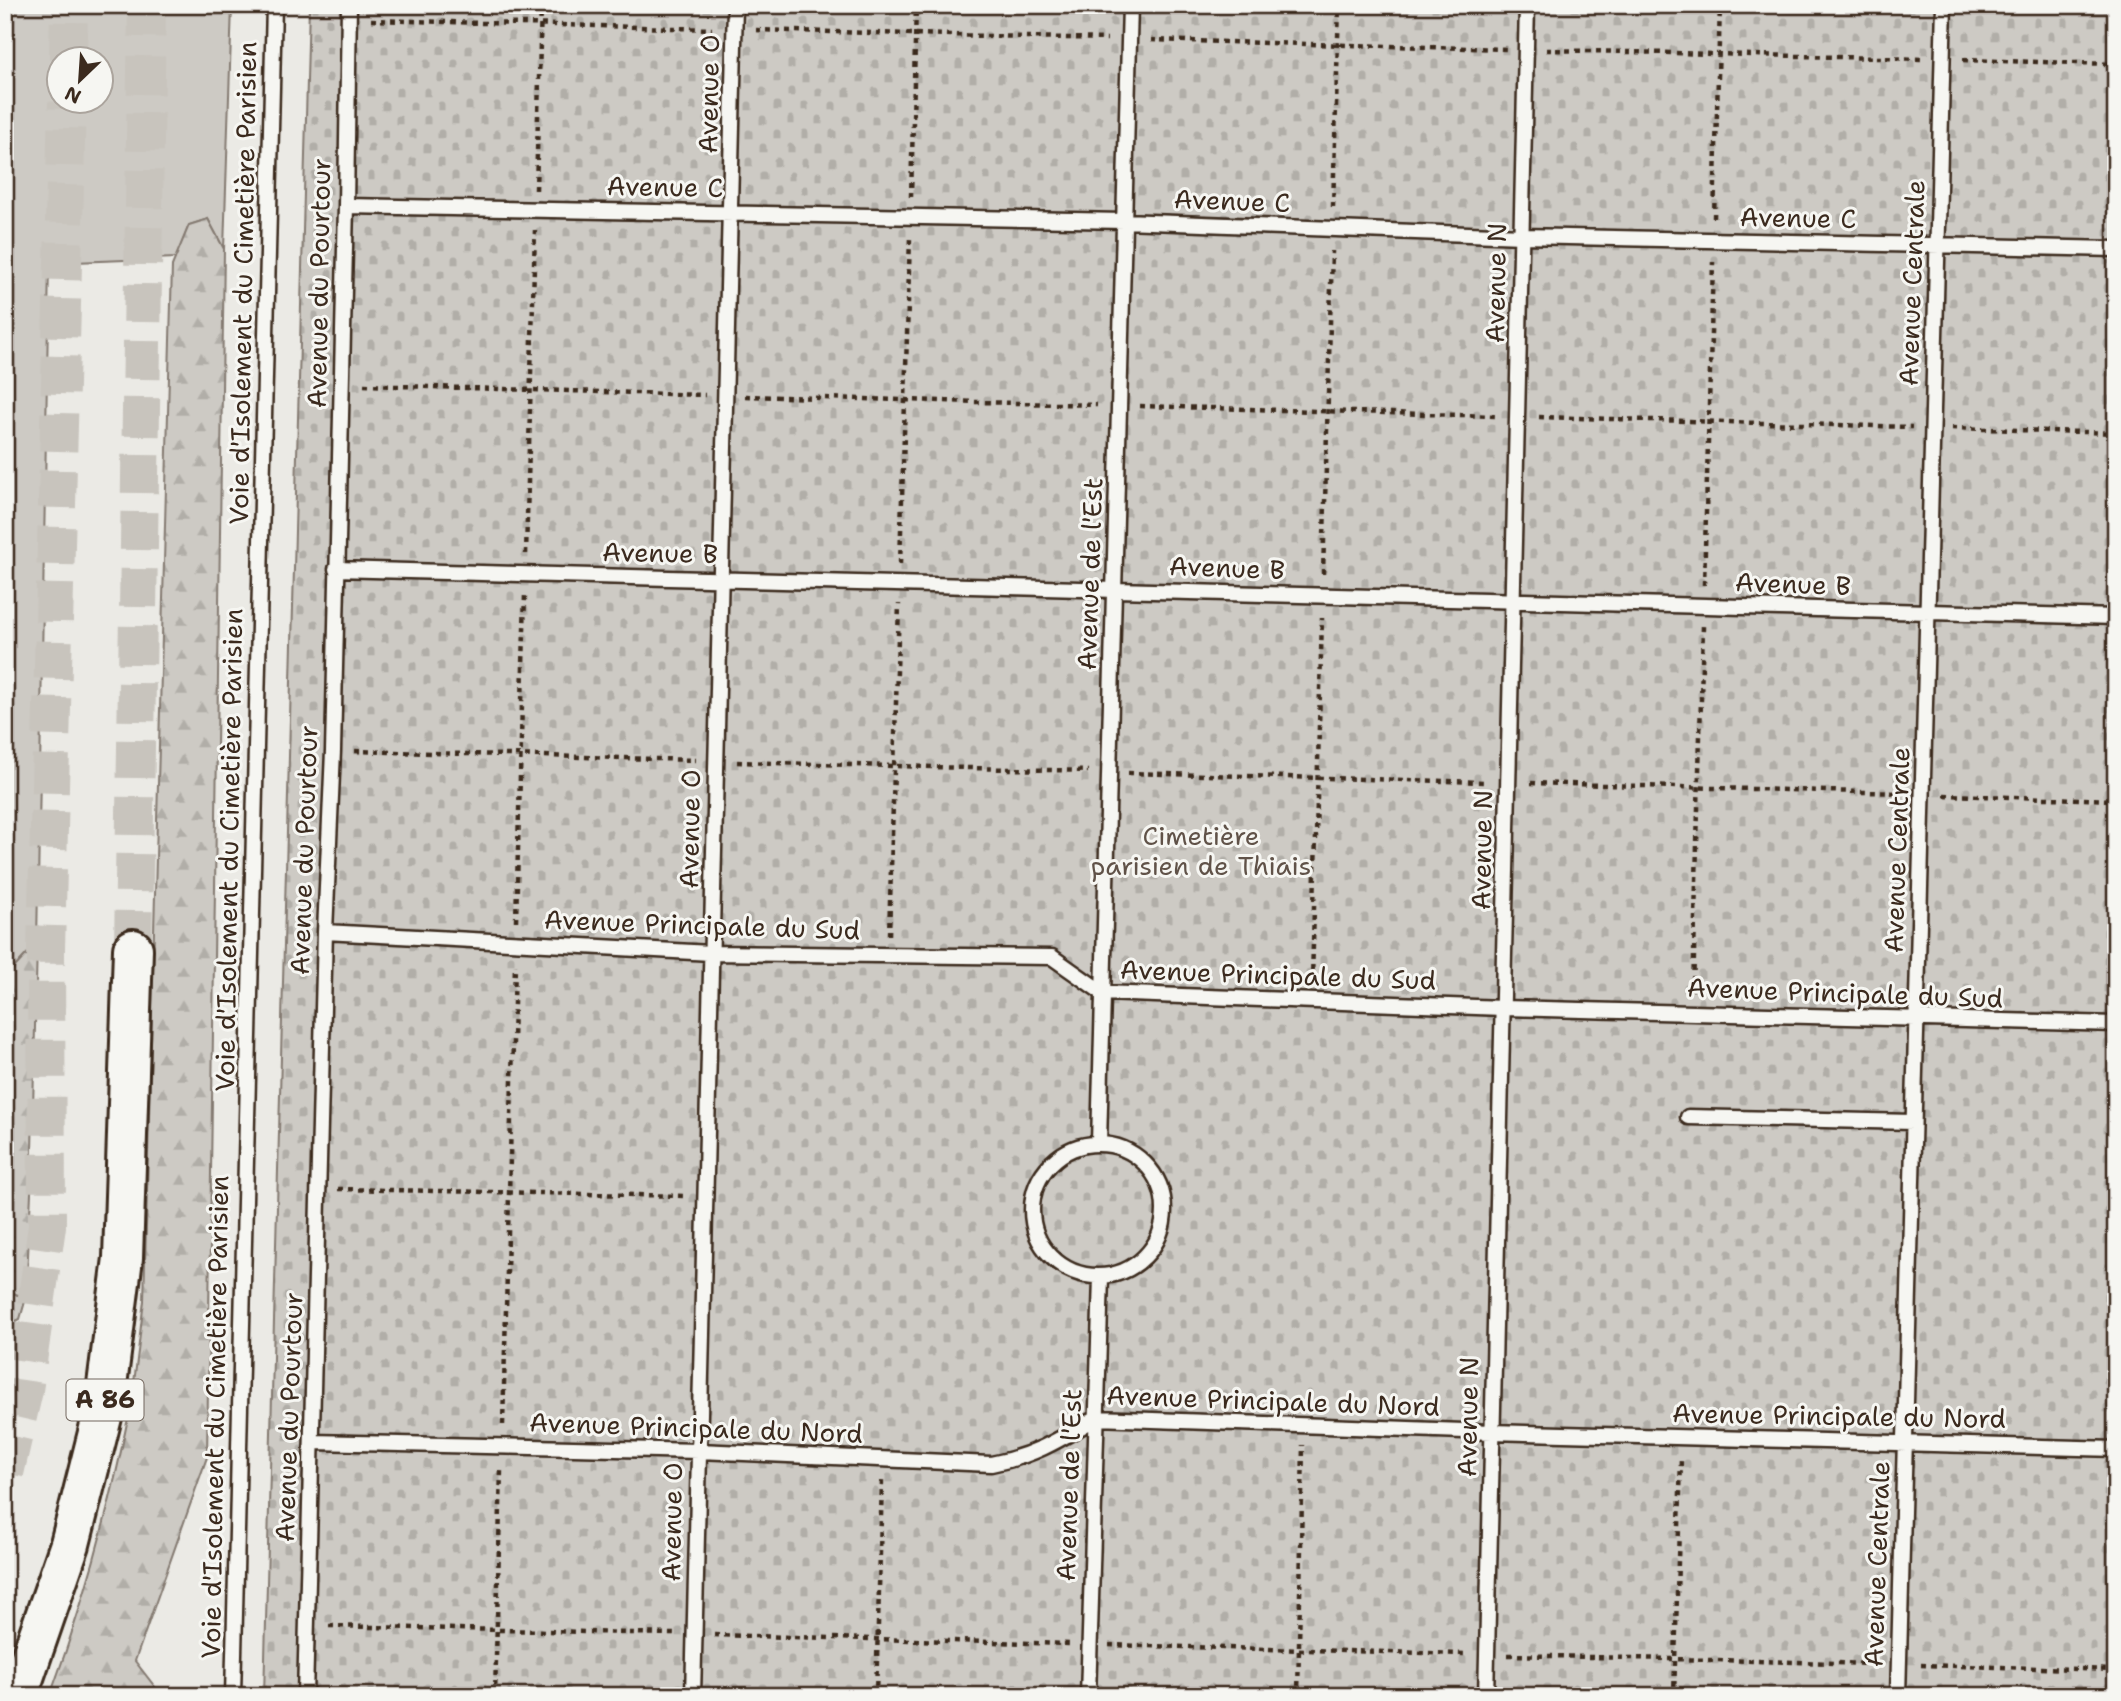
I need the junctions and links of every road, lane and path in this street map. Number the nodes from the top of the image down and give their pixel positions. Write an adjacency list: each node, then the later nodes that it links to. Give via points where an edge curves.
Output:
1 (274, 5): 99 (lane, Voie d'Isolement du Cimetière Parisien)
2 (541, 5): 11 (path)
3 (736, 5): 12 (lane, Avenue O)
4 (916, 5): 13 (path)
5 (1130, 5): 14 (lane, Avenue de l'Est)
6 (1339, 5): 15 (path)
7 (1527, 5): 16 (lane, Avenue N)
8 (1720, 5): 17 (path)
9 (1944, 5): 18 (lane, Avenue Centrale)
10 (349, 12): 11 (path); 20 (lane, Avenue du Pourtour)
11 (540, 24): 12 (path); 21 (path)
12 (735, 29): 13 (path); 22 (lane, Avenue O)
13 (915, 34): 14 (path); 23 (path)
14 (1129, 39): 15 (path); 24 (lane, Avenue de l'Est)
15 (1338, 45): 16 (path); 25 (path)
16 (1526, 49): 17 (path); 26 (lane, Avenue N)
17 (1718, 54): 18 (path); 27 (path)
18 (1942, 60): 19 (path); 28 (lane, Avenue Centrale)
19 (2116, 64)
20 (346, 206): 21 (lane, Avenue C); 30 (lane, Avenue du Pourtour)
21 (535, 209): 22 (lane, Avenue C); 31 (path)
22 (730, 213): 23 (lane, Avenue C); 32 (lane, Avenue O)
23 (910, 217): 24 (lane, Avenue C); 33 (path)
24 (1124, 221): 25 (lane, Avenue C); 34 (lane, Avenue de l'Est)
25 (1333, 229): 26 (lane, Avenue C); 35 (path)
26 (1522, 236): 27 (lane, Avenue C); 36 (lane, Avenue N)
27 (1713, 241): 28 (lane, Avenue C); 37 (path)
28 (1938, 245): 29 (lane, Avenue C); 38 (lane, Avenue Centrale)
29 (2116, 249)
30 (341, 385): 31 (path); 40 (lane, Avenue du Pourtour)
31 (530, 390): 32 (path); 41 (path)
32 (726, 395): 33 (path); 42 (lane, Avenue O)
33 (905, 400): 34 (path); 43 (path)
34 (1119, 406): 35 (path); 44 (lane, Avenue de l'Est)
35 (1328, 411): 36 (path); 45 (path)
36 (1517, 416): 37 (path); 46 (lane, Avenue N)
37 (1708, 422): 38 (path); 47 (path)
38 (1932, 428): 39 (path); 48 (lane, Avenue Centrale)
39 (2116, 433)
40 (336, 569): 41 (lane, Avenue B); 50 (lane, Avenue du Pourtour)
41 (525, 574): 42 (lane, Avenue B); 51 (path)
42 (721, 579): 43 (lane, Avenue B); 52 (lane, Avenue O)
43 (899, 584): 44 (lane, Avenue B); 53 (path)
44 (1114, 590): 45 (lane, Avenue B); 54 (lane, Avenue de l'Est)
45 (1323, 595): 46 (lane, Avenue B); 55 (path)
46 (1513, 600): 47 (lane, Avenue B); 56 (lane, Avenue N)
47 (1703, 606): 48 (lane, Avenue B); 57 (path)
48 (1927, 612): 49 (lane, Avenue B); 58 (lane, Avenue Centrale)
49 (2116, 617)
50 (333, 751): 51 (path); 60 (lane, Avenue du Pourtour)
51 (520, 756): 52 (path); 61 (path)
52 (716, 761): 53 (path); 63 (lane, Avenue O)
53 (894, 766): 54 (path); 64 (path)
54 (1109, 772): 55 (path); 65 (lane, Avenue de l'Est)
55 (1318, 778): 56 (path); 66 (path)
56 (1508, 783): 57 (path); 67 (lane, Avenue N)
57 (1699, 788): 58 (path); 68 (path)
58 (1923, 794): 59 (path); 69 (lane, Avenue Centrale)
59 (2116, 800)
60 (325, 932): 61 (lane, Avenue Principale du Sud); 74 (lane, Avenue du Pourtour)
61 (515, 943): 63 (lane, Avenue Principale du Sud); 75 (path)
62 (133, 949): 98 (highway, A 86, via 123,1258 104,1409 70,1544)
63 (712, 953): 64 (lane, Avenue Principale du Sud); 76 (lane, Avenue O)
64 (889, 955): 65 (lane, Avenue Principale du Sud, via 1052,957)
65 (1103, 993): 66 (lane, Avenue Principale du Sud); 73 (lane, Avenue de l'Est)
66 (1312, 1002): 67 (lane, Avenue Principale du Sud)
67 (1503, 1008): 68 (lane, Avenue Principale du Sud); 80 (lane, Avenue N)
68 (1693, 1013): 69 (lane, Avenue Principale du Sud)
69 (1916, 1019): 70 (lane, Avenue Principale du Sud); 72 (lane, Avenue Centrale)
70 (2116, 1024)
71 (1688, 1117): 72 (lane)
72 (1913, 1122): 82 (lane, Avenue Centrale)
73 (1099, 1143): 77 (lane, via 1121,1147 1140,1158 1156,1176 1164,1196 1158,1241 1126,1271); 77 (lane, via 1078,1146 1059,1156 1034,1190 1031,1211 1045,1250 1061,1266)
74 (319, 1189): 75 (path); 83 (lane, Avenue du Pourtour)
75 (509, 1192): 76 (path); 84 (path)
76 (705, 1196): 86 (lane, Avenue O)
77 (1101, 1277): 78 (lane, Avenue de l'Est)
78 (1096, 1418): 79 (lane, Avenue Principale du Nord); 87 (lane, Avenue Principale du Nord, via 1018,1459 991,1464); 92 (lane, Avenue de l'Est)
79 (1304, 1424): 80 (lane, Avenue Principale du Nord); 93 (path)
80 (1492, 1432): 81 (lane, Avenue Principale du Nord); 94 (lane, Avenue N)
81 (1681, 1437): 82 (lane, Avenue Principale du Nord); 95 (path)
82 (1905, 1441): 85 (lane, Avenue Principale du Nord); 96 (lane, Avenue Centrale)
83 (313, 1442): 84 (lane, Avenue Principale du Nord); 88 (lane, Avenue du Pourtour)
84 (502, 1447): 86 (lane, Avenue Principale du Nord); 89 (path)
85 (2116, 1449)
86 (699, 1451): 87 (lane, Avenue Principale du Nord); 90 (lane, Avenue O)
87 (883, 1459): 91 (path)
88 (307, 1625): 89 (path); 100 (lane, Avenue du Pourtour)
89 (497, 1630): 90 (path); 101 (path)
90 (694, 1635): 91 (path); 102 (lane, Avenue O)
91 (878, 1639): 92 (path); 103 (path)
92 (1089, 1644): 93 (path); 104 (lane, Avenue de l'Est)
93 (1298, 1651): 94 (path); 105 (path)
94 (1487, 1655): 95 (path); 106 (lane, Avenue N)
95 (1675, 1659): 96 (path); 107 (path)
96 (1899, 1665): 97 (path); 108 (lane, Avenue Centrale)
97 (2116, 1670)
98 (21, 1686)
99 (233, 1696)
100 (305, 1696)
101 (495, 1696)
102 (692, 1696)
103 (876, 1696)
104 (1087, 1696)
105 (1298, 1696)
106 (1486, 1696)
107 (1674, 1696)
108 (1898, 1696)

